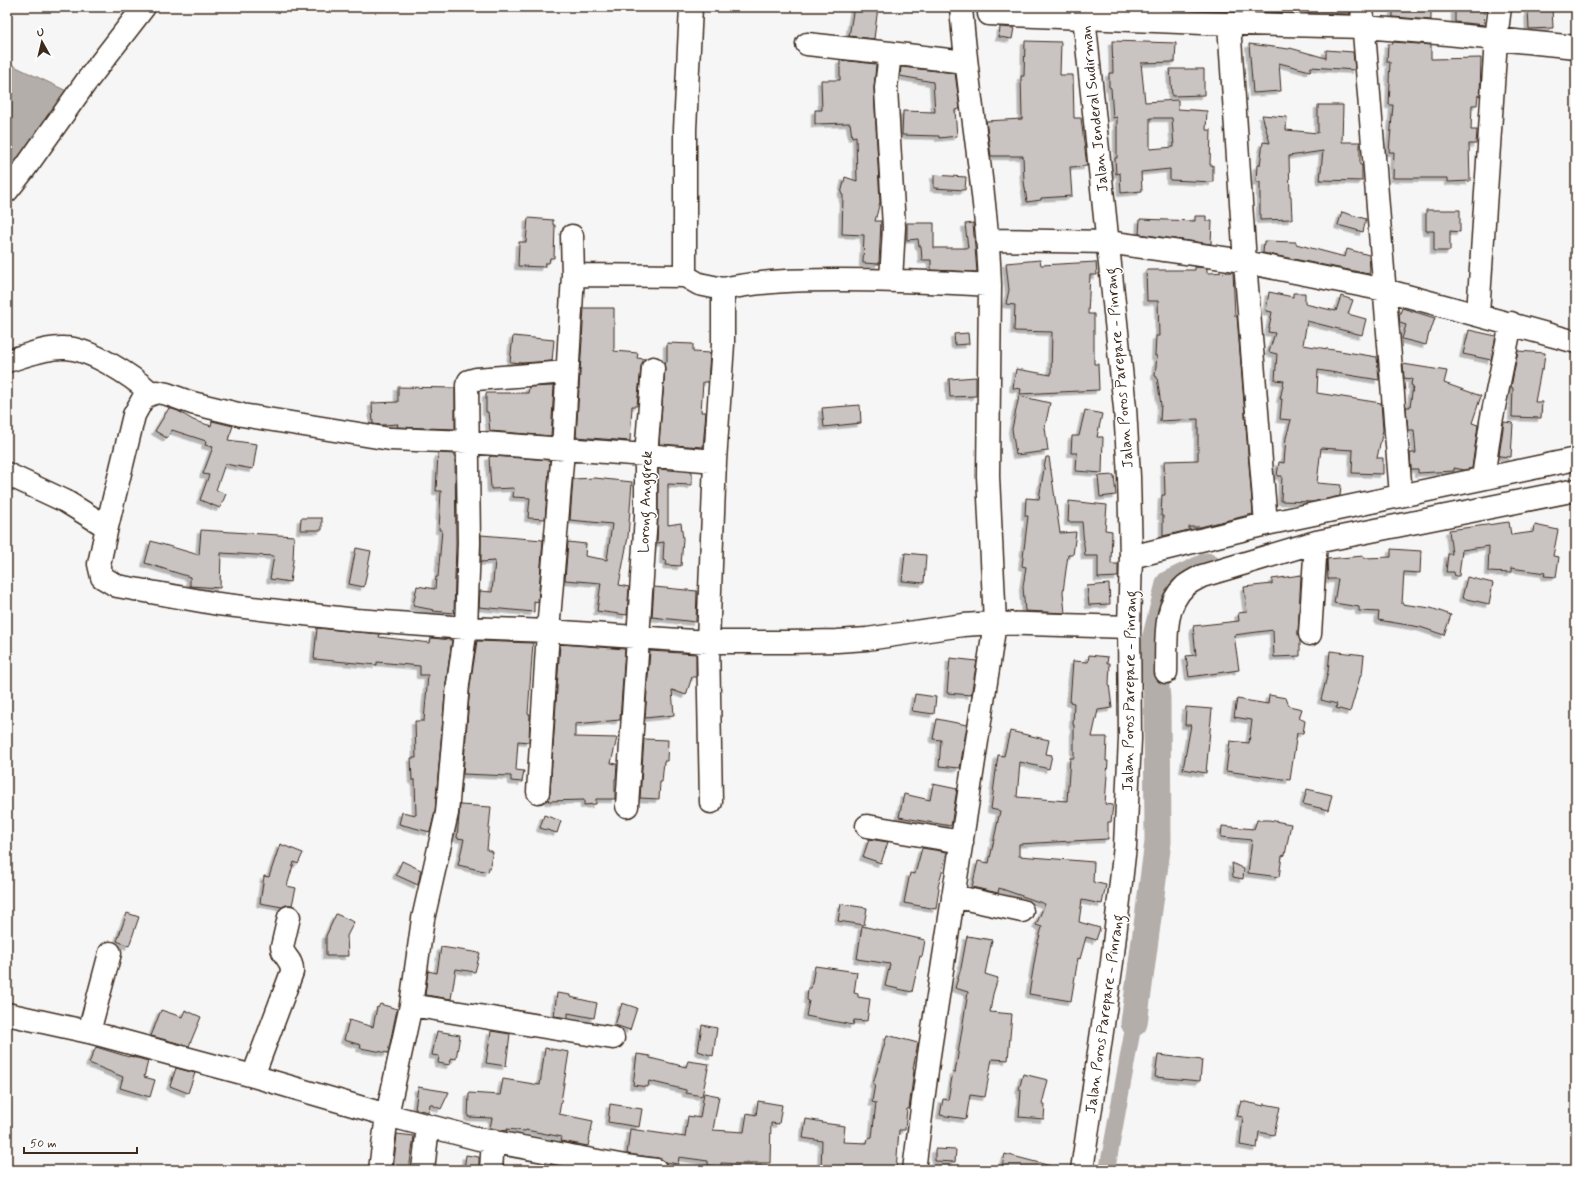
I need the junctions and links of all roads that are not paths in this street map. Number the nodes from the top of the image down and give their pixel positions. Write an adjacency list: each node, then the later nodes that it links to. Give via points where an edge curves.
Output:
1 (144, 7): 14 (main road)
2 (691, 7): 21 (main road, via 685,129)
3 (961, 7): 13 (main road)
4 (1500, 7): 9 (main road)
5 (1084, 12): 6 (main road); 8 (main road); 15 (main road, Jalan Jenderal Sudirman)
6 (989, 14)
7 (1363, 17): 8 (main road); 9 (main road, via 1437,33); 25 (main road)
8 (1234, 18): 19 (main road)
9 (1496, 39): 11 (main road); 26 (main road)
10 (807, 44): 12 (main road)
11 (1576, 47)
12 (890, 53): 13 (main road); 22 (main road, via 886,88 894,227)
13 (966, 62): 17 (main road)
14 (7, 191)
15 (1104, 211): 18 (main road, Jalan Poros Parepare - Pinrang)
16 (572, 236): 20 (main road)
17 (989, 240): 18 (main road); 23 (main road)
18 (1107, 242): 19 (main road); 45 (main road, Jalan Poros Parepare - Pinrang, via 1124,408)
19 (1245, 262): 25 (main road); 42 (main road)
20 (573, 274): 21 (main road); 31 (main road)
21 (685, 276): 24 (main road, via 699,284)
22 (891, 280): 23 (main road); 24 (main road, via 770,282)
23 (990, 285): 46 (main road, via 988,476)
24 (723, 289): 37 (main road, via 723,344)
25 (1385, 290): 26 (main road); 41 (main road)
26 (1478, 314): 27 (main road)
27 (1511, 323): 28 (main road); 39 (main road)
28 (1576, 342)
29 (7, 361): 32 (main road, via 48,350 83,350 137,380)
30 (652, 368): 35 (main road, Lorong Anggrek)
31 (567, 372): 33 (main road, via 469,381 466,388); 34 (main road)
32 (151, 393): 33 (main road, via 167,394 242,415 390,439); 43 (main road, via 144,397 134,415)
33 (469, 442): 34 (main road); 48 (main road)
34 (563, 450): 35 (main road); 49 (main road)
35 (646, 455): 37 (main road); 51 (main road, Lorong Anggrek, via 646,516)
36 (1576, 459): 39 (main road)
37 (715, 461): 52 (main road)
38 (7, 474): 43 (main road, via 65,501)
39 (1482, 478): 41 (main road)
40 (1576, 490): 44 (main road)
41 (1401, 495): 42 (main road)
42 (1266, 524): 45 (main road)
43 (107, 527): 48 (main road, via 99,564 102,577 117,586 218,604 356,620)
44 (1316, 542): 50 (main road); 53 (main road, via 1218,570 1186,585 1170,609)
45 (1131, 557): 47 (main road, Jalan Poros Parepare - Pinrang)
46 (995, 623): 47 (main road); 52 (main road, via 837,642); 58 (main road)
47 (1129, 627): 77 (main road, Jalan Poros Parepare - Pinrang, via 1128,814 1112,962)
48 (466, 628): 49 (main road); 63 (main road, via 458,684 447,813 423,919)
49 (548, 631): 51 (main road); 54 (main road)
50 (1310, 634)
51 (638, 636): 52 (main road); 56 (main road, Lorong Anggrek)
52 (708, 642): 55 (main road)
53 (1166, 672)
54 (538, 792)
55 (711, 802)
56 (627, 806)
57 (867, 826): 58 (main road)
58 (962, 842): 59 (main road)
59 (953, 896): 60 (main road); 76 (main road, via 928,1055)
60 (1022, 911)
61 (289, 918): 67 (main road, via 282,951 291,962 292,972)
62 (110, 953): 65 (main road)
63 (411, 1005): 66 (main road); 68 (main road)
64 (7, 1014): 65 (main road)
65 (89, 1032): 67 (main road)
66 (613, 1038)
67 (254, 1076): 68 (main road)
68 (387, 1115): 69 (main road); 72 (main road)
69 (428, 1126): 70 (main road); 73 (main road)
70 (493, 1142): 71 (main road); 74 (main road)
71 (625, 1168): 75 (main road)
72 (380, 1170)
73 (423, 1170)
74 (491, 1170)
75 (656, 1170)
76 (914, 1170)
77 (1082, 1170)

